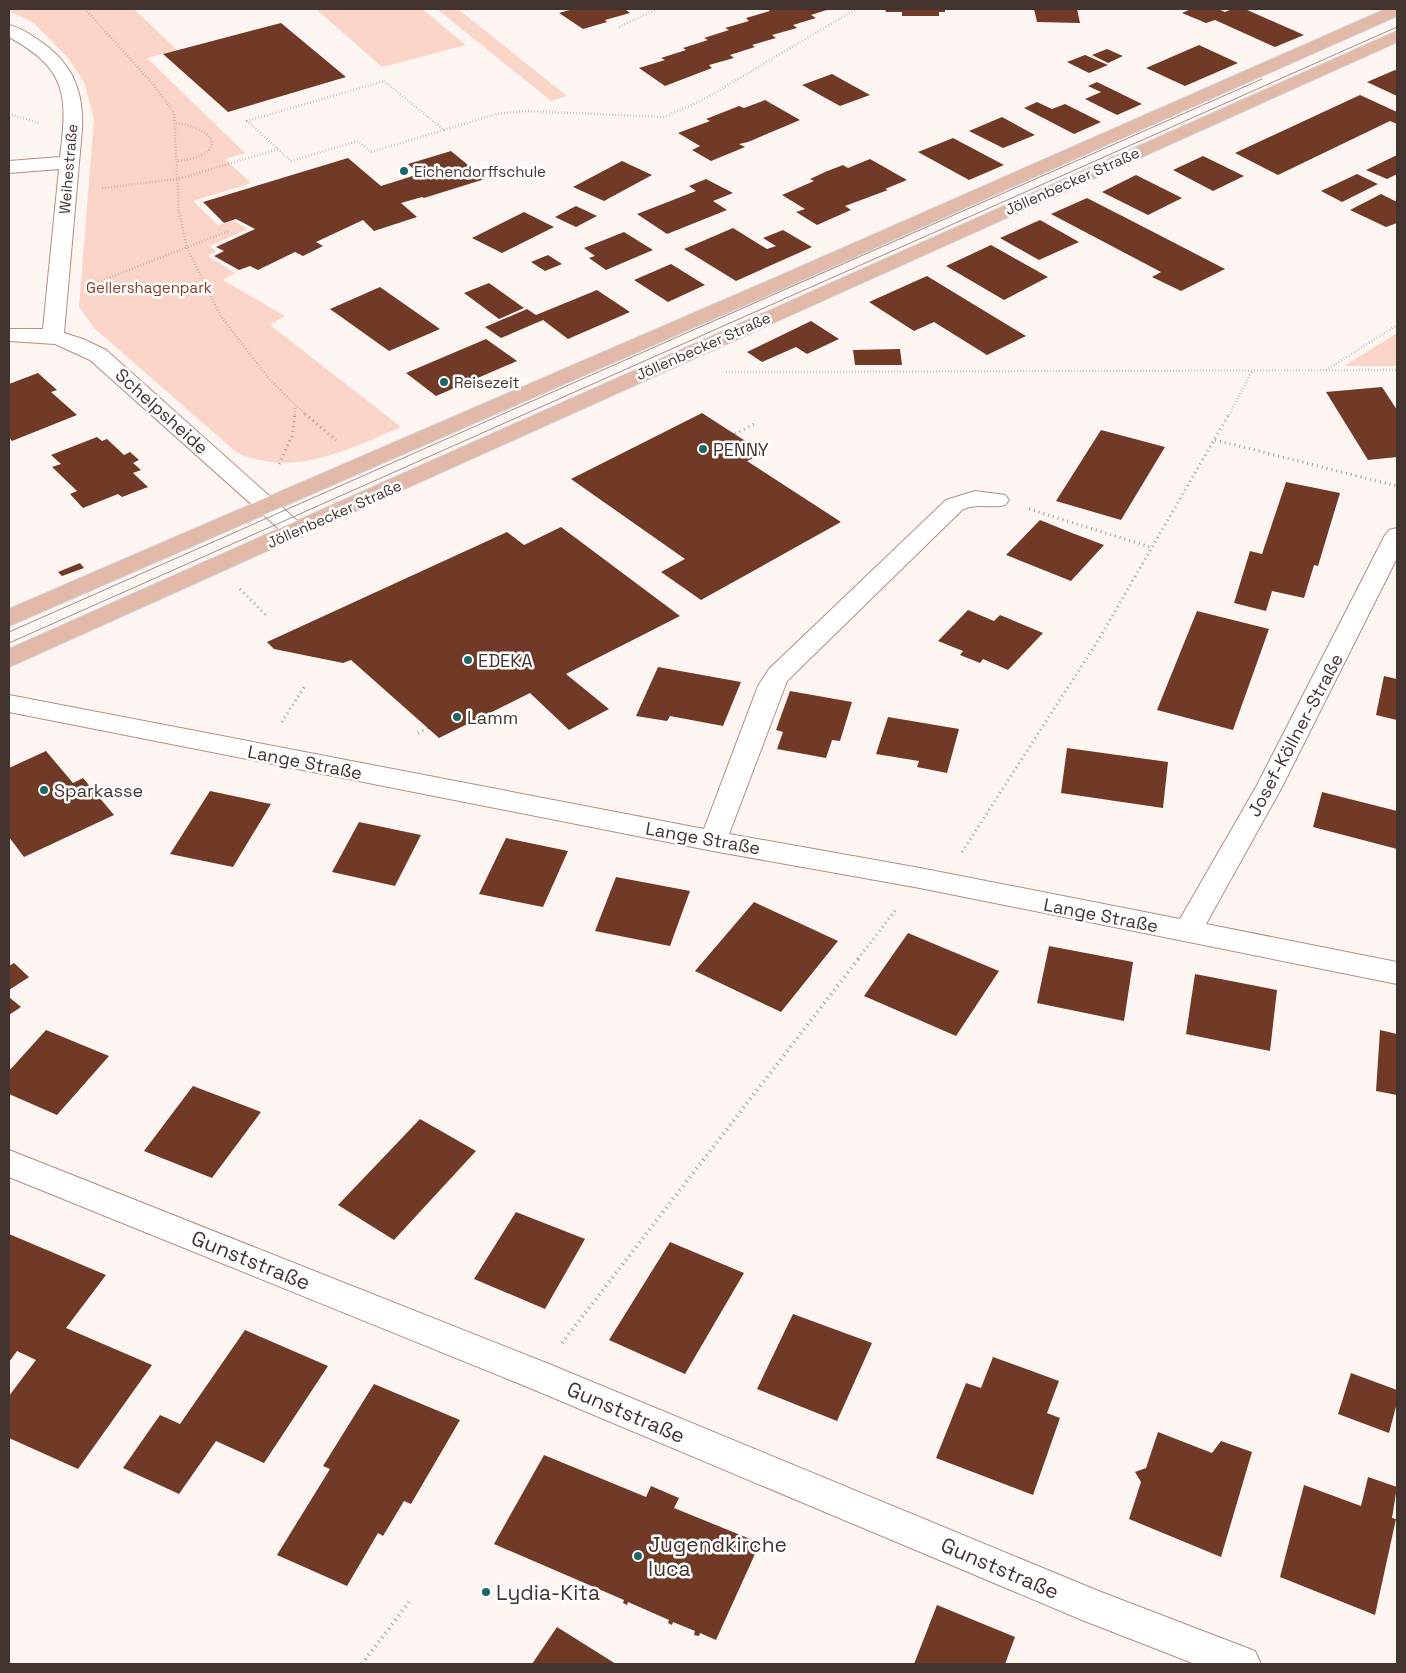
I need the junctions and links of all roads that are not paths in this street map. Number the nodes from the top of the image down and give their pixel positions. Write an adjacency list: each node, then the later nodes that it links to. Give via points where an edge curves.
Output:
1 (1397, 10): 9 (main road, Jöllenbecker Straße, via 364,463)
2 (9, 30): 4 (street, Weihestraße, via 49,56 70,87 72,126)
3 (1397, 36): 10 (main road, Jöllenbecker Straße)
4 (69, 162): 5 (street); 7 (street, Weihestraße)
5 (9, 167)
6 (9, 336): 7 (street, Schelpsheide)
7 (53, 336): 9 (street, Schelpsheide, via 80,345 113,366)
8 (997, 500): 15 (street, via 966,497 954,505 778,675 771,686)
9 (261, 502): 10 (street, Schelpsheide); 12 (main road, Jöllenbecker Straße)
10 (295, 531): 13 (main road, Jöllenbecker Straße)
11 (1397, 535): 16 (street, Josef-Köllner-Straße, via 1269,787)
12 (9, 618)
13 (9, 659)
14 (9, 704): 15 (street, Lange Straße)
15 (713, 841): 16 (street, Lange Straße, via 931,880)
16 (1187, 932): 17 (street, Lange Straße)
17 (1397, 973)
18 (9, 1163): 19 (street, Gunststraße, via 537,1375 1094,1607)
19 (1242, 1664)

